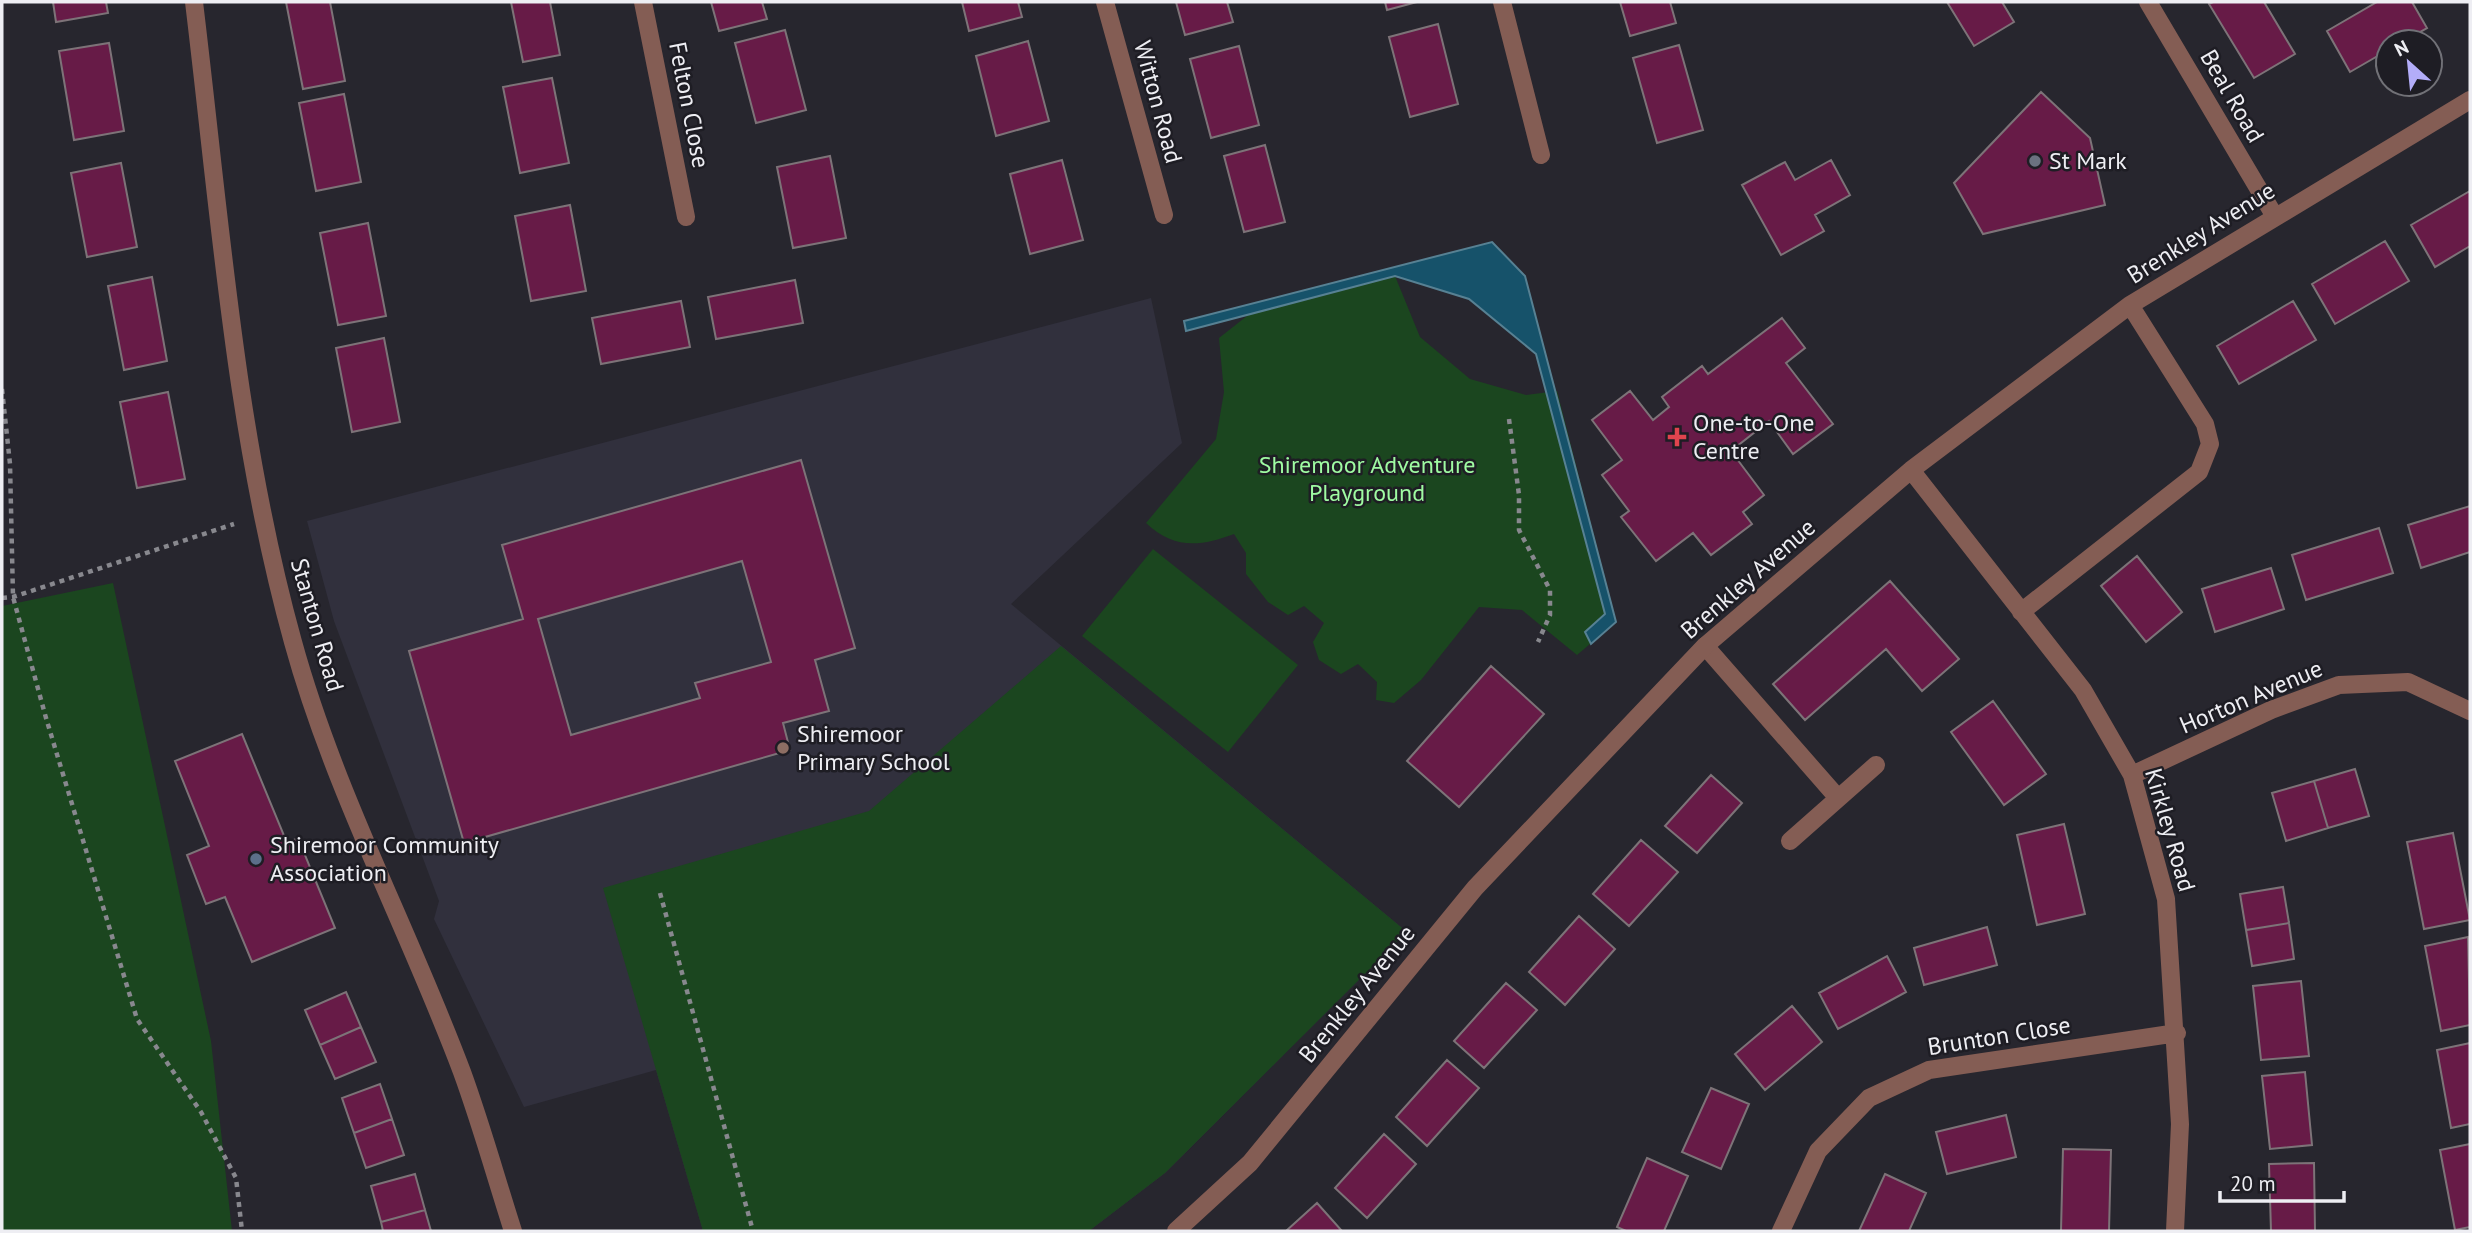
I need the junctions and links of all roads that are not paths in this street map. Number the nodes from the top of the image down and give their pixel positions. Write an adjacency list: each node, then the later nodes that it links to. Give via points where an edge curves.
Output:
1 (194, 2): 21 (street, Stanton Road, via 245,428 293,643 332,762 462,1072)
2 (643, 2): 10 (street, Felton Close)
3 (1105, 2): 8 (street, Witton Road)
4 (1502, 2): 7 (street)
5 (2148, 2): 9 (street, Beal Road)
6 (2470, 100): 9 (street, Brenkley Avenue)
7 (1541, 155)
8 (1164, 215)
9 (2274, 215): 11 (street, Brenkley Avenue)
10 (686, 217)
11 (2130, 305): 12 (street, Brenkley Avenue); 13 (street, via 2205,424 2210,444 2199,472)
12 (1911, 470): 13 (street, Kirkley Road); 14 (street, Brenkley Avenue)
13 (2021, 612): 17 (street, Kirkley Road, via 2083,690)
14 (1705, 646): 18 (street); 22 (street, Brenkley Avenue, via 1475,888 1250,1163)
15 (2470, 710): 17 (street, Horton Avenue, via 2408,682 2339,685 2271,710)
16 (1876, 765): 18 (street)
17 (2132, 775): 20 (street, Kirkley Road, via 2166,899)
18 (1838, 798): 19 (street)
19 (1790, 841)
20 (2177, 1033): 23 (street, Brunton Close, via 1929,1070 1869,1098 1818,1151); 24 (street, Kirkley Road, via 2180,1124)
21 (513, 1231)
22 (1176, 1231)
23 (1781, 1231)
24 (2175, 1231)

